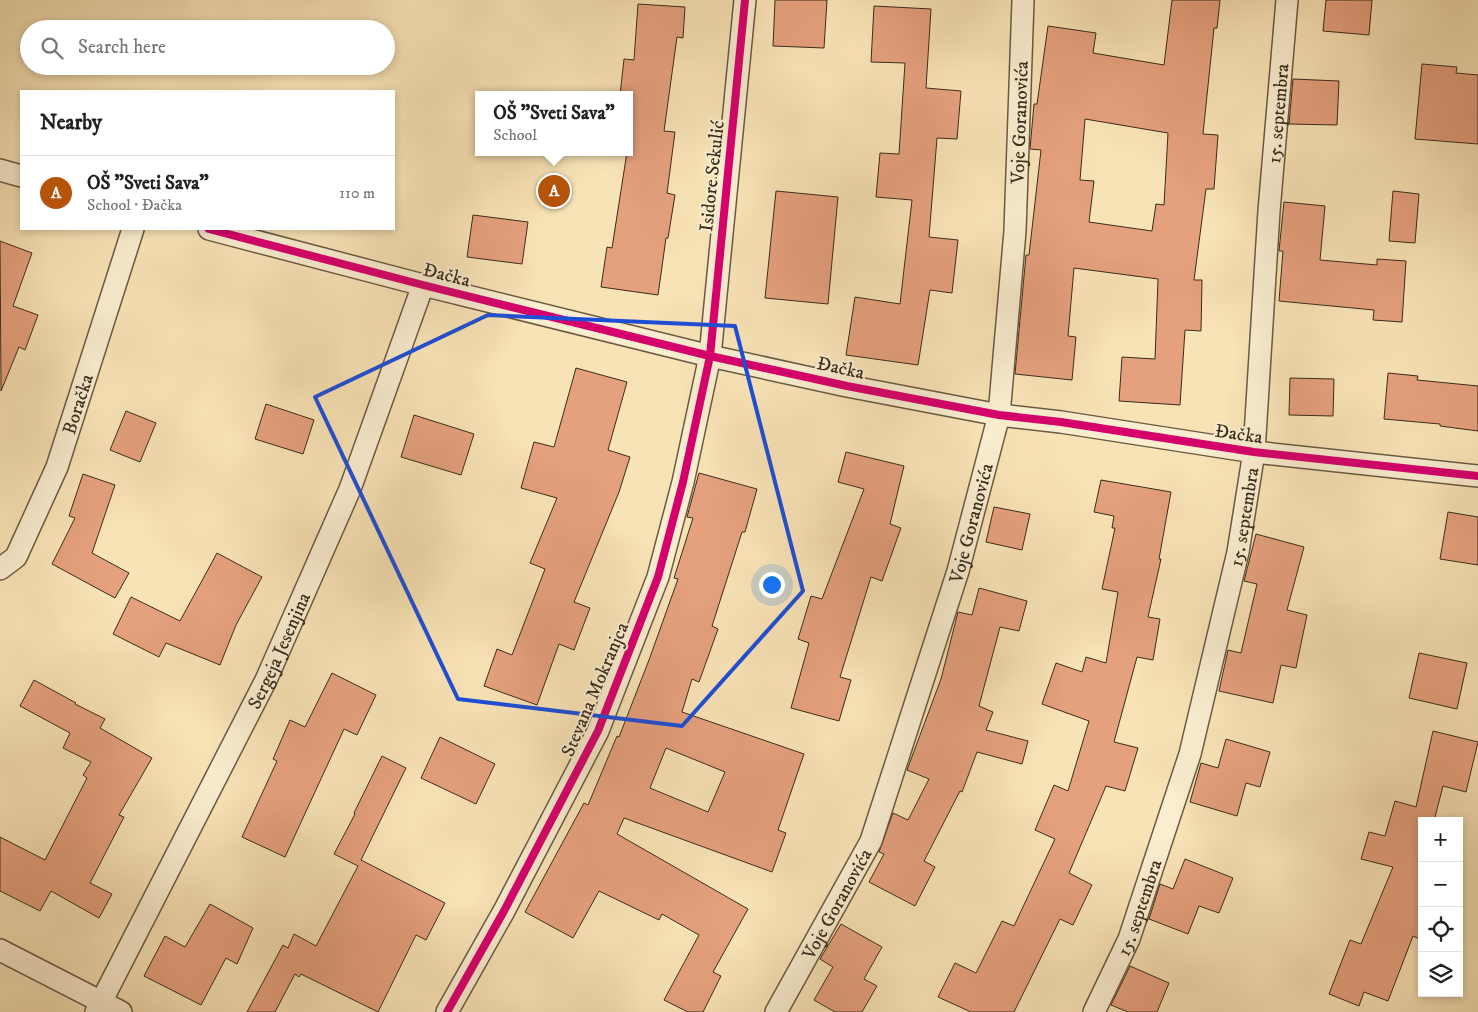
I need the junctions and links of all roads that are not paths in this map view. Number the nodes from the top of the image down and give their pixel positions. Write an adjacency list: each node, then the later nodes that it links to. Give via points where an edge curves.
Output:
1 (745, 0): 9 (street, Isidore Sekulić)
2 (1023, 0): 10 (street, Voje Goranovića, via 1015,231)
3 (1286, 0): 11 (street, 15. septembra)
4 (0, 170): 5 (street)
5 (20, 176)
6 (133, 230): 13 (street, Boračka, via 57,467 16,557)
7 (213, 230): 8 (street, Đačka)
8 (423, 285): 9 (street, Đačka); 15 (street, Sergeja Jesenjina, via 350,489 266,680)
9 (710, 356): 10 (street, Đačka); 17 (street, Stevana Mokranjca, via 683,482 658,577 598,732)
10 (998, 415): 11 (street, Đačka); 18 (street, Voje Goranovića, via 958,570 871,841)
11 (1254, 452): 12 (street, Đačka); 19 (street, 15. septembra, via 1238,552 1190,754 1129,939)
12 (1478, 476)
13 (0, 569)
14 (0, 950): 15 (street)
15 (99, 1007): 16 (street)
16 (121, 1012)
17 (447, 1012)
18 (776, 1012)
19 (1094, 1012)

